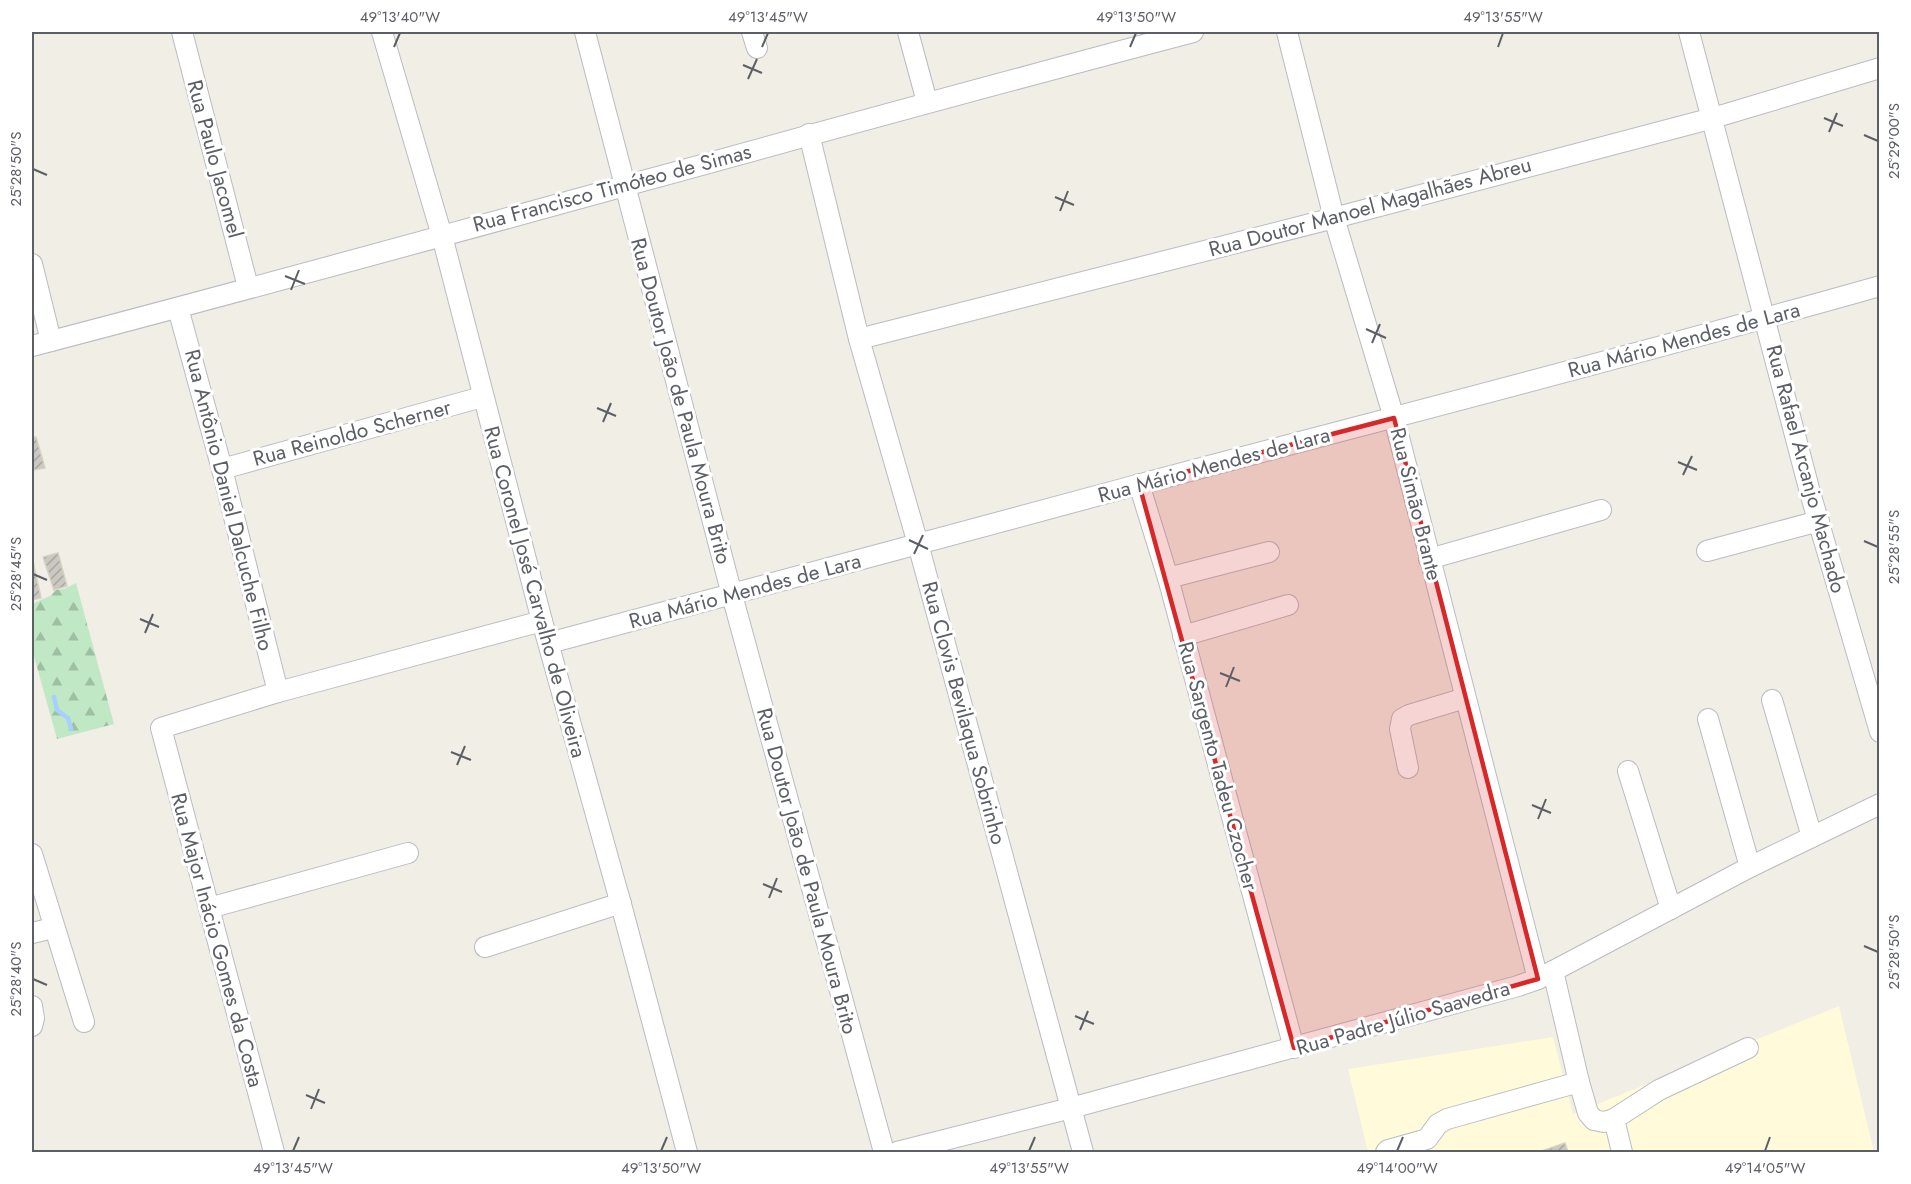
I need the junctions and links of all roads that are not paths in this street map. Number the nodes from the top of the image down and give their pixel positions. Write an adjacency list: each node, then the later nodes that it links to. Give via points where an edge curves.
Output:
1 (182, 32): 17 (street, Rua Paulo Jacomel)
2 (382, 32): 14 (street, Rua Coronel José Carvalho de Oliveira)
3 (585, 32): 12 (street, Rua Doutor João de Paula Moura Brito)
4 (908, 32): 9 (street)
5 (1193, 32): 9 (street, Rua Francisco Timóteo de Simas)
6 (1287, 32): 13 (street, Rua Simão Brante)
7 (1689, 32): 10 (street, Rua Rafael Arcanjo Machado)
8 (1880, 68): 10 (street, Rua Doutor Manoel Magalhães Abreu)
9 (927, 102): 11 (street, Rua Francisco Timóteo de Simas)
10 (1713, 118): 13 (street, Rua Doutor Manoel Magalhães Abreu); 19 (street, Rua Rafael Arcanjo Machado)
11 (809, 134): 12 (street, Rua Francisco Timóteo de Simas); 20 (street, Rua Clovis Bevilaqua Sobrinho)
12 (625, 185): 14 (street, Rua Francisco Timóteo de Simas); 34 (street, Rua Doutor João de Paula Moura Brito)
13 (1334, 218): 20 (street, Rua Doutor Manoel Magalhães Abreu); 24 (street, Rua Simão Brante)
14 (442, 236): 17 (street, Rua Francisco Timóteo de Simas); 23 (street, Rua Coronel José Carvalho de Oliveira)
15 (32, 264): 21 (street)
16 (1880, 286): 19 (street, Rua Mário Mendes de Lara)
17 (249, 287): 18 (street, Rua Francisco Timóteo de Simas)
18 (178, 308): 21 (street, Rua Francisco Timóteo de Simas); 25 (street, Rua Antônio Daniel Dalcuche Filho)
19 (1765, 318): 24 (street, Rua Mário Mendes de Lara); 28 (street, Rua Rafael Arcanjo Machado)
20 (859, 339): 29 (street, Rua Clovis Bevilaqua Sobrinho)
21 (51, 341): 22 (street, Rua Francisco Timóteo de Simas)
22 (32, 346)
23 (482, 398): 25 (street, Rua Reinoldo Scherner); 36 (street, Rua Coronel José Carvalho de Oliveira)
24 (1394, 418): 26 (street, Rua Mário Mendes de Lara); 32 (street, Rua Simão Brante)
25 (222, 469): 39 (street, Rua Antônio Daniel Dalcuche Filho)
26 (1139, 484): 29 (street, Rua Mário Mendes de Lara); 33 (street, Rua Sargento Tadeu Czocher)
27 (1601, 510): 32 (street)
28 (1819, 521): 30 (street); 43 (street, Rua Rafael Arcanjo Machado)
29 (918, 544): 34 (street, Rua Mário Mendes de Lara); 64 (street, Rua Clovis Bevilaqua Sobrinho)
30 (1707, 551)
31 (1269, 552): 33 (street)
32 (1430, 559): 40 (street, Rua Simão Brante)
33 (1168, 578): 37 (street, Rua Sargento Tadeu Czocher)
34 (732, 595): 38 (street, Rua Mário Mendes de Lara); 69 (street, Rua Doutor João de Paula Moura Brito)
35 (1288, 605): 37 (street)
36 (542, 621): 38 (street, Rua Coronel José Carvalho de Oliveira); 39 (street)
37 (1183, 636): 61 (street, Rua Sargento Tadeu Czocher)
38 (549, 643): 51 (street, Rua Coronel José Carvalho de Oliveira)
39 (278, 692): 52 (street, Rua Major Inácio Gomes da Costa, via 161,728)
40 (1465, 698): 44 (street, via 1402,719 1400,729); 57 (street, Rua Simão Brante)
41 (1773, 700): 47 (street)
42 (1708, 719): 50 (street)
43 (1880, 732)
44 (1408, 768)
45 (1628, 771): 53 (street)
46 (1880, 804): 47 (street, Rua Padre Júlio Saavedra)
47 (1812, 837): 50 (street, Rua Padre Júlio Saavedra)
48 (408, 853): 52 (street)
49 (32, 854): 54 (street)
50 (1750, 867): 53 (street, Rua Padre Júlio Saavedra)
51 (621, 903): 56 (street); 68 (street, Rua Coronel José Carvalho de Oliveira)
52 (209, 908): 67 (street, Rua Major Inácio Gomes da Costa)
53 (1671, 909): 57 (street, Rua Padre Júlio Saavedra)
54 (53, 928): 55 (street); 59 (street)
55 (32, 933)
56 (485, 947)
57 (1545, 975): 61 (street, Rua Padre Júlio Saavedra); 63 (street, Rua Simão Brante)
58 (32, 1006): 60 (street)
59 (84, 1022)
60 (32, 1026)
61 (1294, 1048): 64 (street, Rua Padre Júlio Saavedra)
62 (1748, 1048): 65 (street, via 1659,1090)
63 (1579, 1082): 65 (street, Rua Simão Brante, via 1588,1113 1594,1120); 66 (street, via 1447,1119 1438,1124)
64 (1071, 1108): 70 (street, Rua Padre Júlio Saavedra); 71 (street, Rua Clovis Bevilaqua Sobrinho)
65 (1614, 1119): 73 (street)
66 (1430, 1145): 72 (street)
67 (274, 1152)
68 (687, 1152)
69 (884, 1152)
70 (897, 1152)
71 (1083, 1152)
72 (1386, 1152)
73 (1622, 1152)

